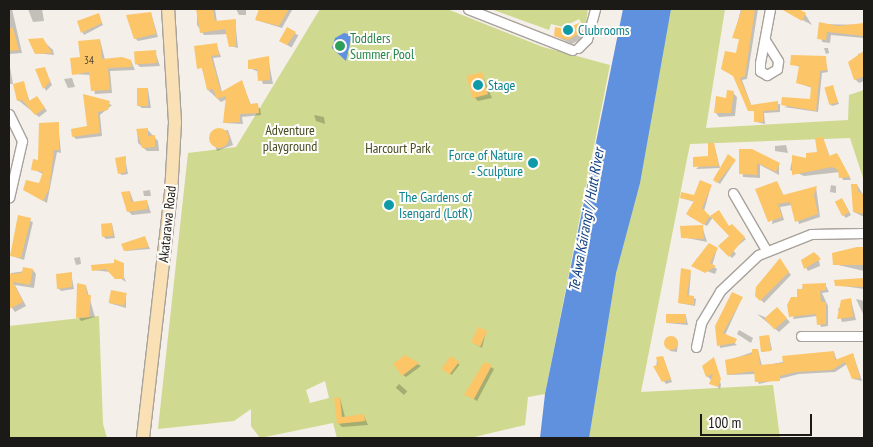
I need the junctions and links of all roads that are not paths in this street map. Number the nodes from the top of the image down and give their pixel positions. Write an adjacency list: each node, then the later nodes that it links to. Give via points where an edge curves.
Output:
1 (168, 9): 14 (street, Akatarawa Road, via 175,122 171,194)
2 (468, 9): 3 (street, via 575,49 587,39)
3 (595, 9)
4 (770, 9): 5 (street)
5 (765, 40)
6 (9, 114): 8 (street, via 22,141)
7 (733, 193): 10 (street)
8 (9, 198)
9 (864, 233): 10 (street, via 811,234)
10 (766, 250): 13 (street, via 720,291 701,322)
11 (801, 336): 12 (street)
12 (864, 336)
13 (696, 347)
14 (143, 438)

